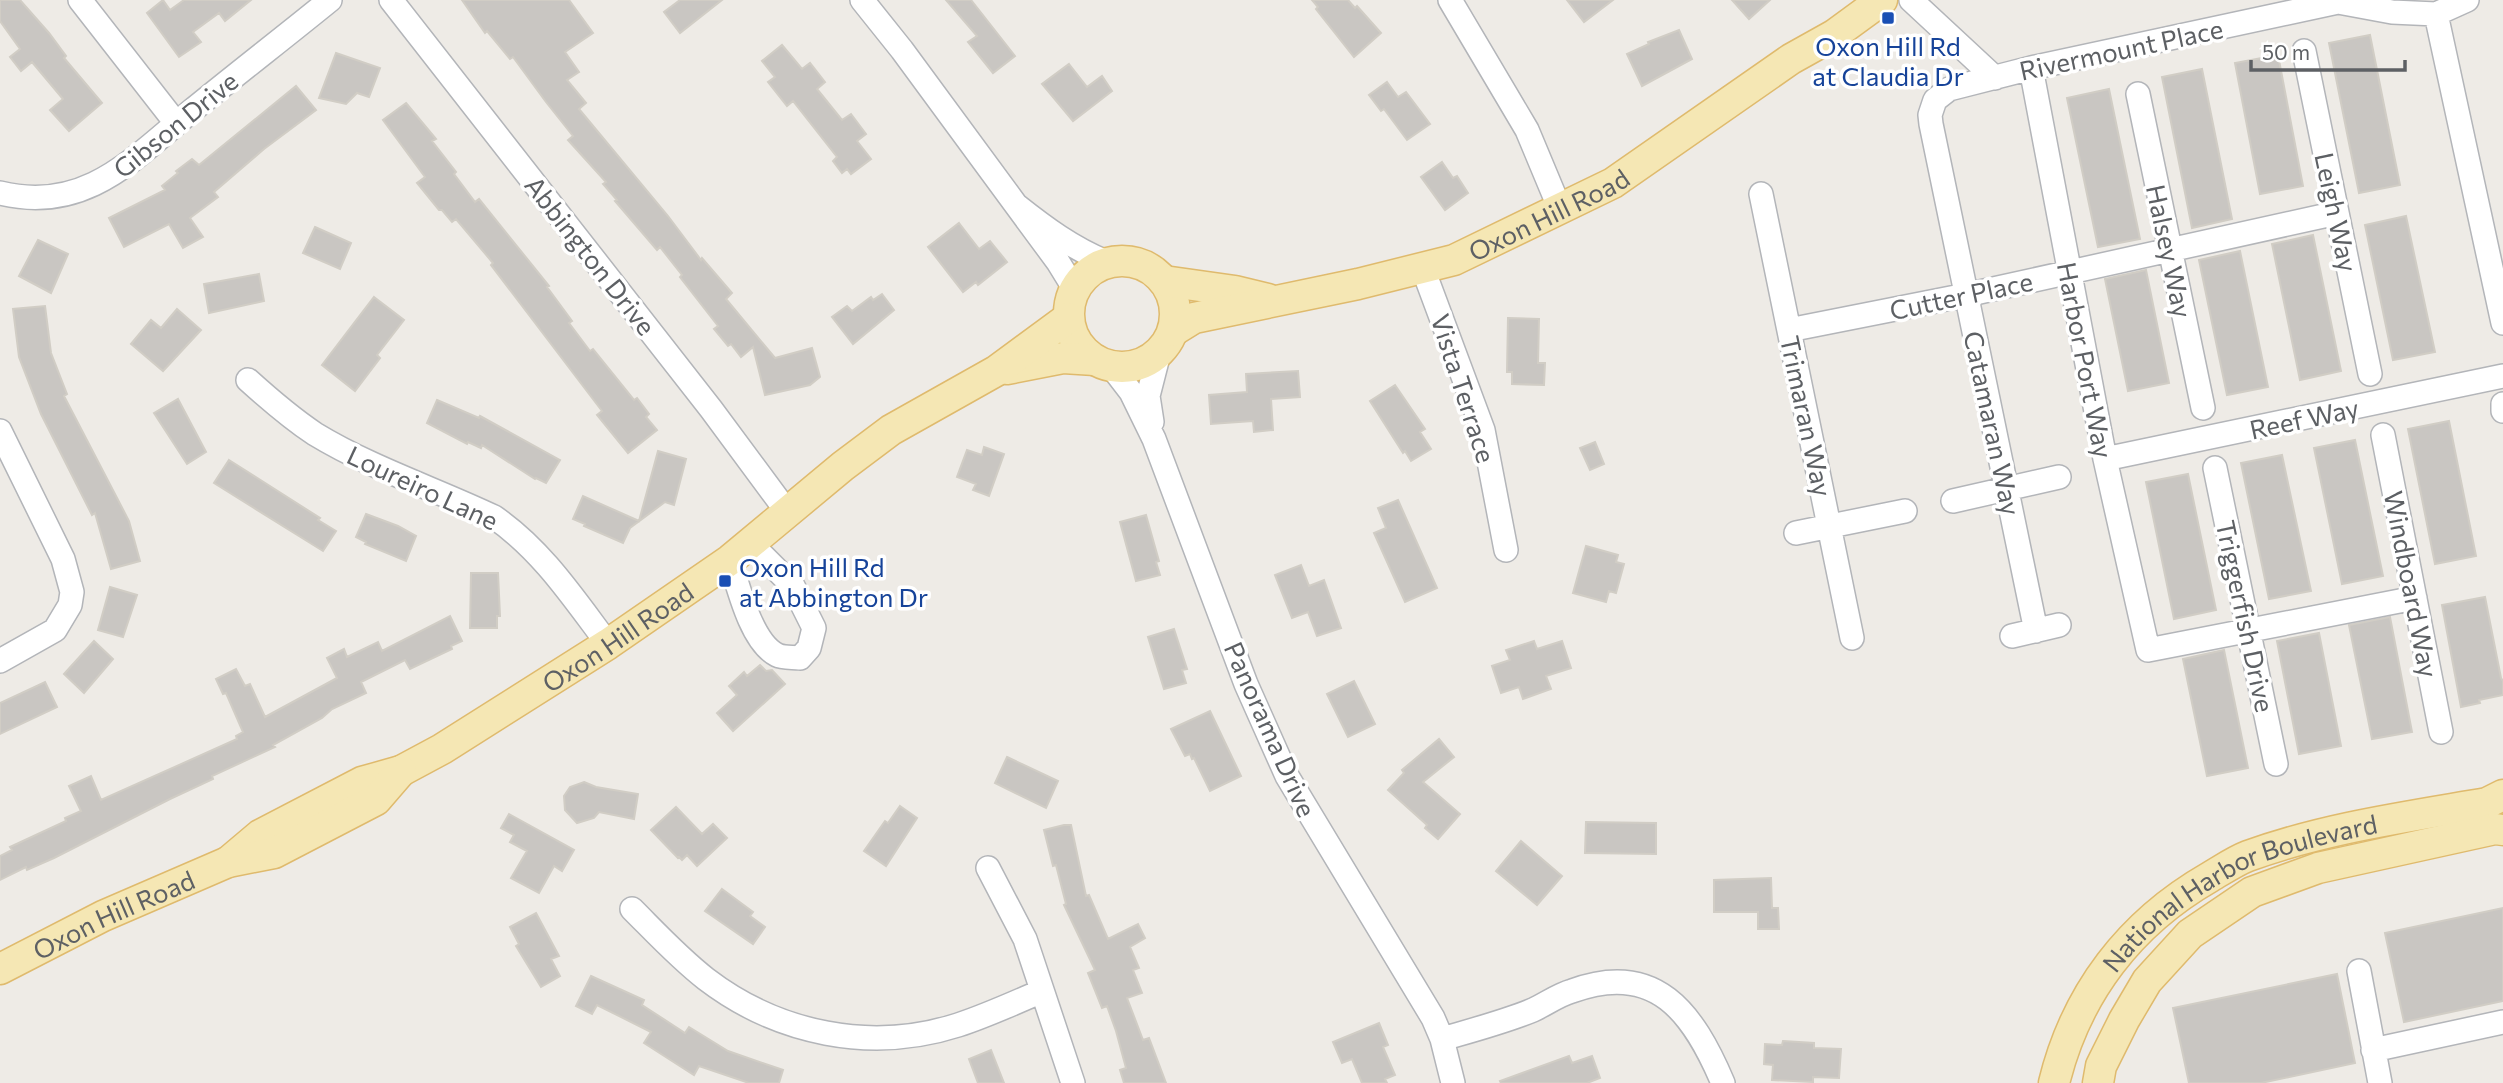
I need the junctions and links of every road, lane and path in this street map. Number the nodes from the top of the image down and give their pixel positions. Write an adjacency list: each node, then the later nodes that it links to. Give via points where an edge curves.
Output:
1 (80, 0): 17 (street)
2 (330, 0): 17 (street, Gibson Drive)
3 (391, 0): 52 (street, Abbington Drive)
4 (862, 0): 20 (street)
5 (1450, 0): 21 (street, via 1527,130)
6 (1852, 0): 12 (main road, Oxon Hill Road)
7 (1882, 0): 12 (main road, Oxon Hill Road)
8 (1911, 0): 14 (street)
9 (2467, 0): 10 (street, Rivermount Place)
10 (2437, 14): 13 (street, Rivermount Place, via 2338,2); 32 (street)
11 (2304, 51): 22 (street, Leigh Way)
12 (1791, 59): 21 (main road, Oxon Hill Road, via 1613,183)
13 (2031, 68): 14 (street, Rivermount Place); 26 (street, Harbor Port Way)
14 (1995, 78): 16 (street, Rivermount Place)
15 (2138, 94): 23 (street, Halsey Way)
16 (1940, 95): 29 (street, Catamaran Way, via 1932,107 1931,124)
17 (176, 123): 18 (street, Gibson Drive, via 133,161 95,184 49,198)
18 (0, 192)
19 (1761, 194): 33 (street, Trimaran Way)
20 (1016, 205): 24 (street, via 1080,251); 28 (street)
21 (1560, 209): 25 (main road, Oxon Hill Road, via 1454,260)
22 (2337, 213): 23 (street, Cutter Place); 37 (street, Leigh Way)
23 (2170, 249): 26 (street, Cutter Place); 41 (street, Halsey Way)
24 (1106, 262): 27 (main road, via 1127,260 1148,266); 28 (main road)
25 (1423, 269): 30 (main road, Oxon Hill Road); 55 (street, Vista Terrace, via 1483,430)
26 (2068, 271): 29 (street, Cutter Place); 46 (street, Harbor Port Way)
27 (1164, 281): 30 (main road, Oxon Hill Road); 34 (main road, via 1175,305)
28 (1074, 288): 31 (main road)
29 (1966, 295): 33 (street, Cutter Place); 49 (street, Catamaran Way)
30 (1275, 301): 34 (main road, Oxon Hill Road, via 1195,318)
31 (1068, 318): 35 (main road, via 1082,349); 36 (main road, Oxon Hill Road)
32 (2503, 323)
33 (1789, 330): 53 (street, Trimaran Way)
34 (1166, 342): 35 (main road, via 1145,362 1128,367); 45 (street, Panorama Drive, via 1148,396)
35 (1103, 363): 36 (main road, Oxon Hill Road, via 1063,358); 45 (street, Panorama Drive, via 1131,392)
36 (996, 371): 52 (main road, Oxon Hill Road, via 891,430)
37 (2370, 373)
38 (2503, 376): 46 (street, Reef Way)
39 (248, 380): 60 (street, Loureiro Lane, via 316,434 505,524 548,566)
40 (2503, 404): 42 (street)
41 (2203, 408)
42 (2503, 411)
43 (0, 431): 61 (street, via 64,559 72,592 55,630)
44 (2383, 435): 56 (street, Windboard Way)
45 (1154, 439): 72 (street, Panorama Drive, via 1246,684 1283,768)
46 (2105, 459): 57 (street, Harbor Port Way, via 2148,650)
47 (2215, 468): 57 (street, Triggerfish Drive)
48 (2059, 477): 49 (street)
49 (2007, 489): 50 (street); 58 (street, Catamaran Way, via 2047,628)
50 (1953, 501)
51 (1905, 511): 53 (street)
52 (788, 513): 60 (main road, Oxon Hill Road, via 741,552)
53 (1829, 526): 54 (street); 59 (street, Trimaran Way)
54 (1796, 533)
55 (1506, 550)
56 (2415, 598): 57 (street); 62 (street, Windboard Way)
57 (2248, 630): 63 (street, Triggerfish Drive)
58 (2012, 636)
59 (1852, 638)
60 (608, 644): 68 (main road, Oxon Hill Road, via 401,771 376,800 332,824 274,853 228,862 103,916)
61 (0, 661)
62 (2441, 732)
63 (2276, 764)
64 (2503, 795): 77 (main road, National Harbor Boulevard, via 2487,803 2332,830 2245,857 2191,888 2133,936 2089,992 2063,1048)
65 (2503, 830): 78 (main road, National Harbor Boulevard, via 2318,868 2252,892 2190,934 2147,981 2101,1066)
66 (988, 867): 70 (street, via 1017,921)
67 (632, 909): 70 (street, via 669,947 724,991 773,1017 825,1034 877,1039 920,1034 956,1026)
68 (0, 969)
69 (2359, 971): 73 (street)
70 (1042, 991): 74 (street)
71 (2503, 1022): 73 (street)
72 (1442, 1039): 75 (street, Panorama Drive); 76 (street, via 1534,1009 1572,990 1606,982 1639,984 1659,992 1684,1013)
73 (2373, 1050): 79 (street)
74 (1073, 1083)
75 (1453, 1083)
76 (1723, 1083)
77 (2054, 1083)
78 (2098, 1083)
79 (2380, 1083)

